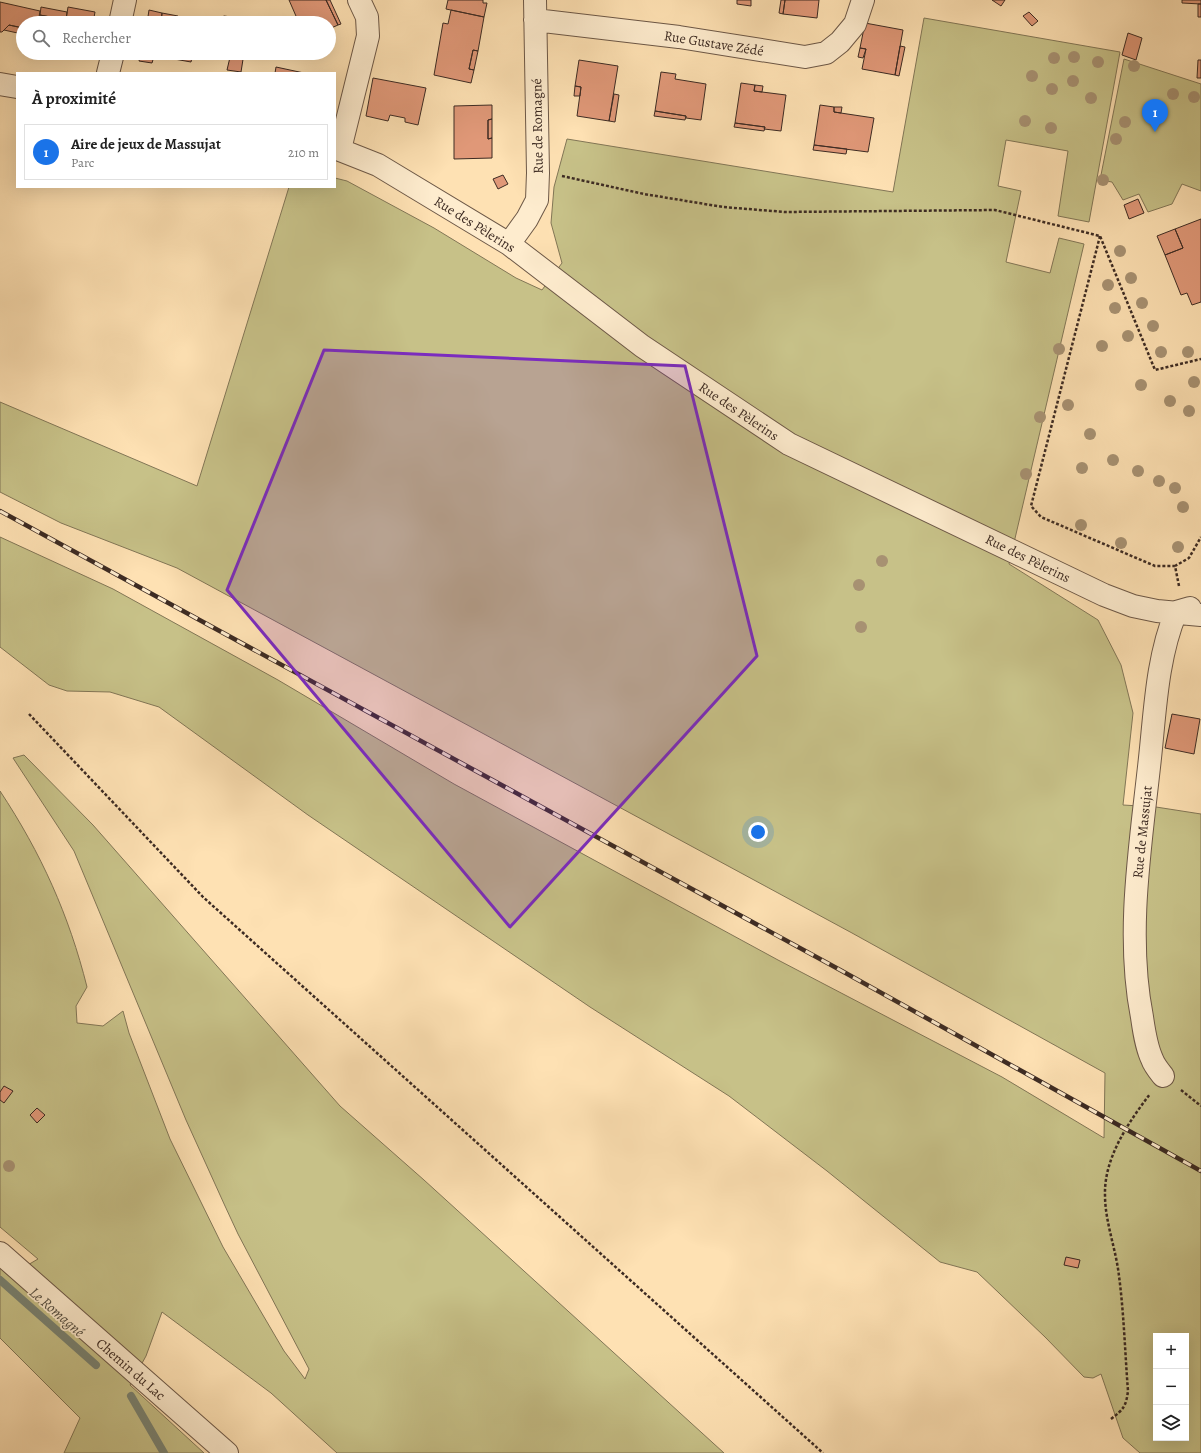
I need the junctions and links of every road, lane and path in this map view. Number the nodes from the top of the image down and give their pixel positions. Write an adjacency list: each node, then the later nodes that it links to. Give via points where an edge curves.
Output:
1 (125, 0): 5 (street)
2 (359, 0): 10 (street, via 367,17 368,36)
3 (863, 0): 4 (street, Rue Gustave Zédé, via 855,24 840,42 826,53 805,57)
4 (535, 10): 11 (street, Rue de Romagné)
5 (122, 16)
6 (111, 60): 7 (street)
7 (108, 72)
8 (0, 84): 9 (street)
9 (16, 87)
10 (338, 149): 13 (street, Rue des Pèlerins, via 378,165)
11 (538, 173): 12 (path, via 569,176 652,196 723,207 865,212 995,210); 13 (street, Rue de Romagné, via 537,200)
12 (1100, 236): 14 (path, via 1155,370); 16 (path, via 1031,506 1041,517 1155,566)
13 (509, 244): 18 (street, Rue des Pèlerins, via 642,346 789,444 1104,595 1133,606)
14 (1201, 359)
15 (1201, 537): 16 (path, via 1190,558)
16 (1175, 566): 18 (path, via 1179,587)
17 (1201, 602): 18 (street)
18 (1176, 612): 19 (street, Rue des Pèlerins); 21 (street, Rue de Massujat, via 1160,672 1137,884 1134,958 1146,1040 1152,1059)
19 (1201, 615)
20 (30, 714): 25 (path, via 203,897)
21 (1163, 1076): 23 (path, via 1134,1115 1121,1138 1110,1163 1106,1181 1106,1203 1119,1275 1128,1391 1123,1410)
22 (0, 1253): 24 (street, Chemin du Lac)
23 (1111, 1418)
24 (226, 1453)
25 (823, 1453)

